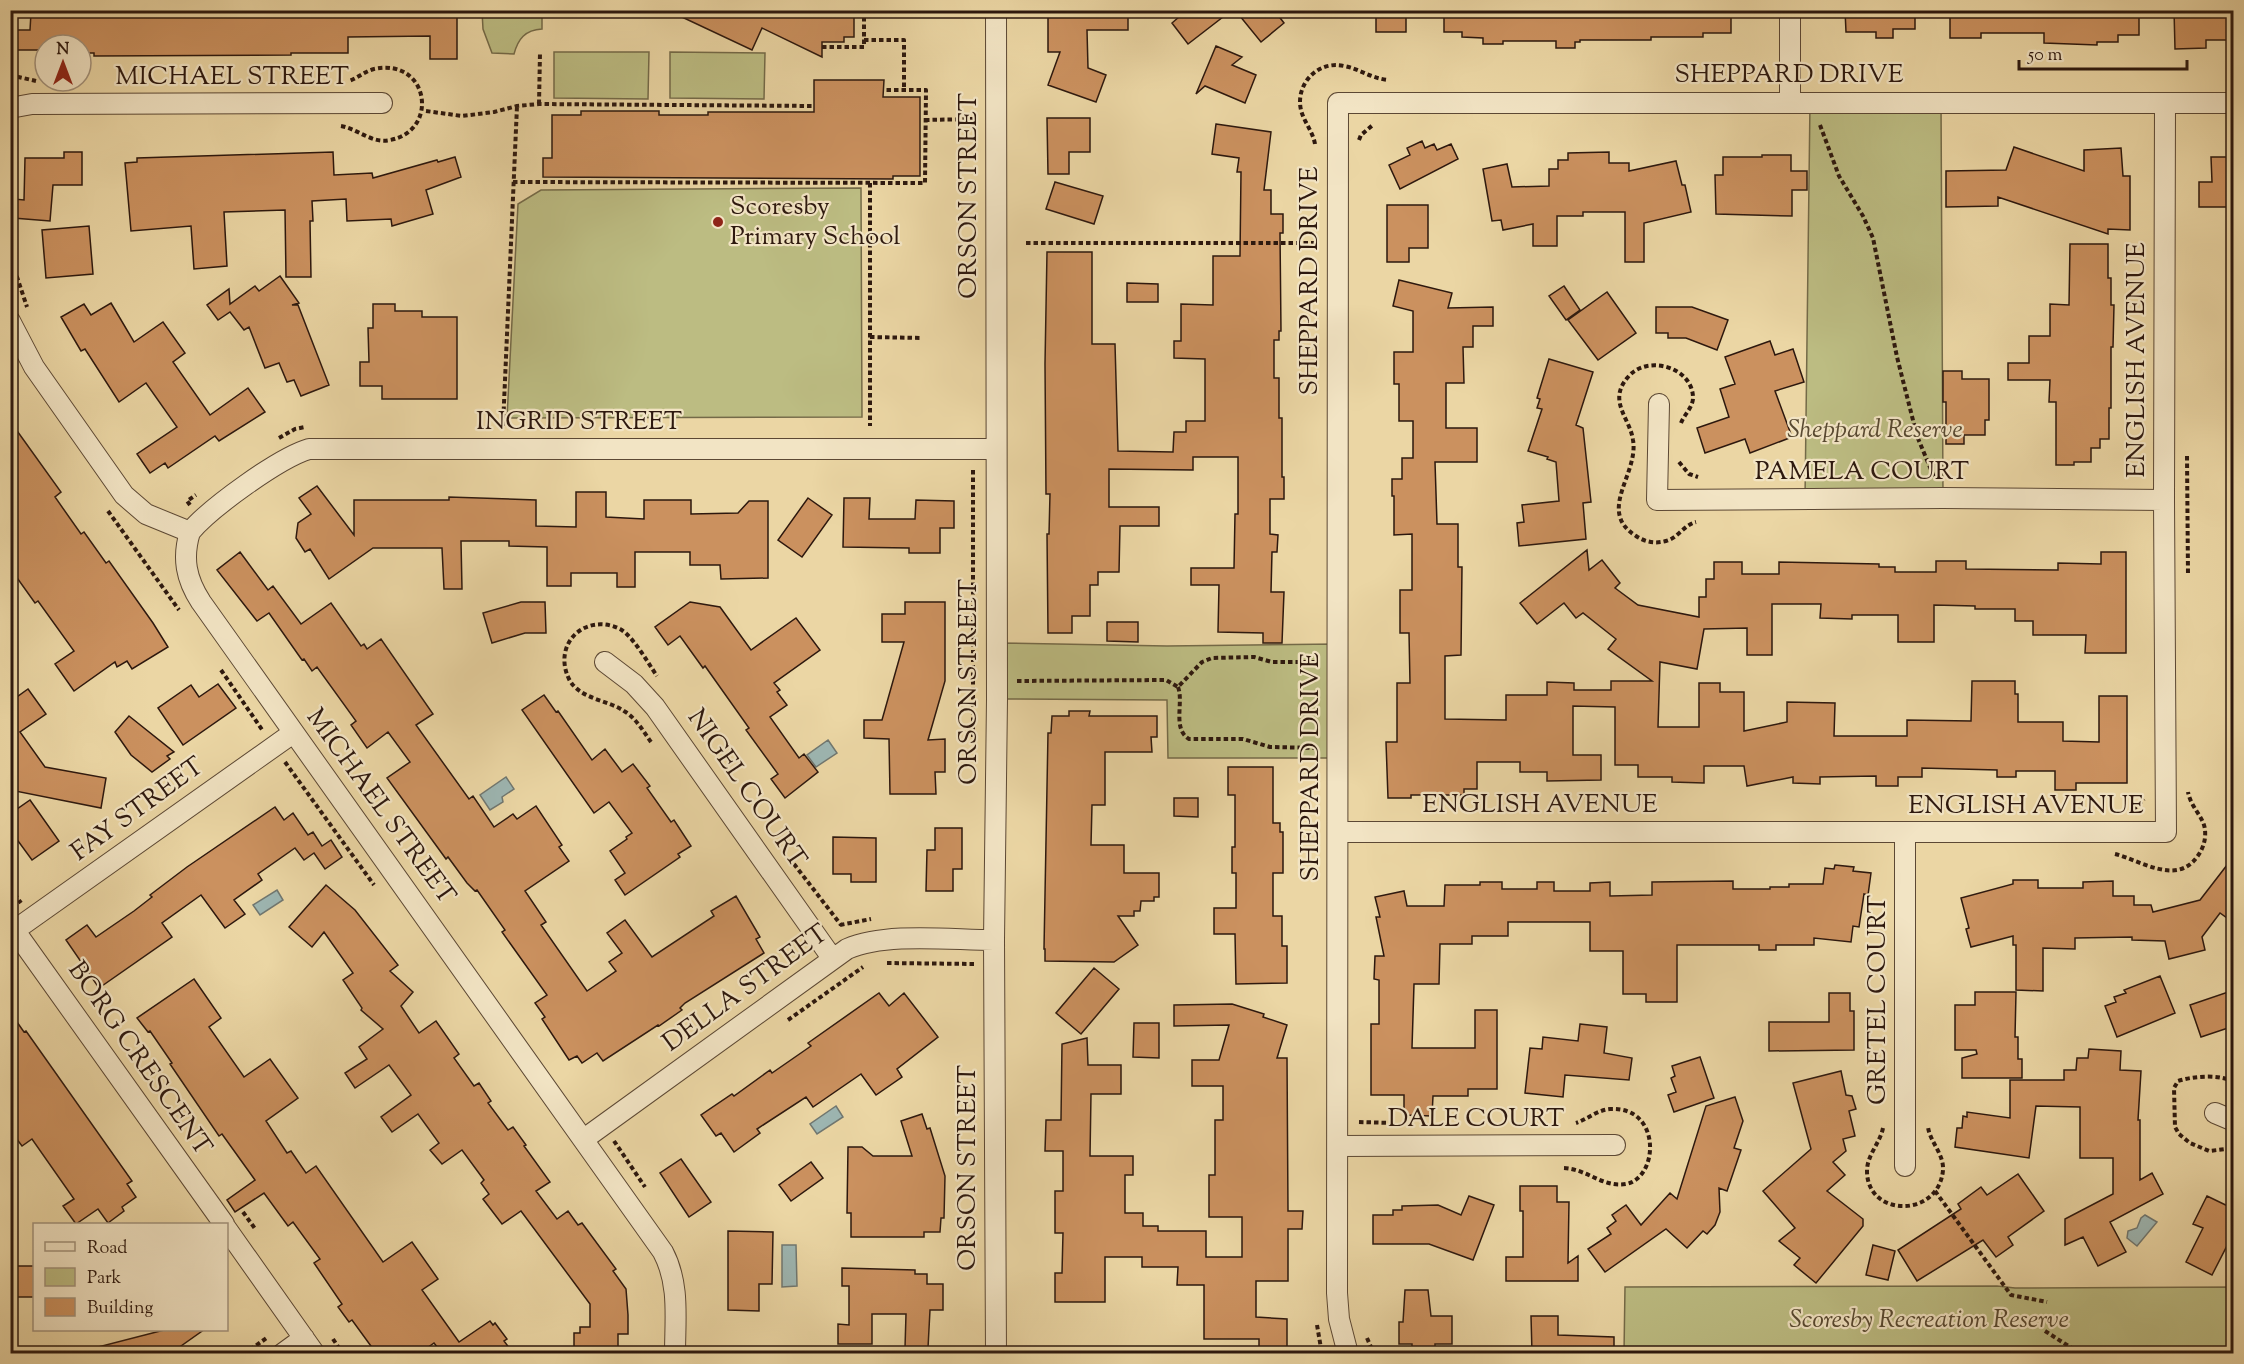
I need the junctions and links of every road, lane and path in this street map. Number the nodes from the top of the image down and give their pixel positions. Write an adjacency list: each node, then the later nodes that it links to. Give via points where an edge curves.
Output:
1 (864, 10): 4 (path)
2 (996, 10): 39 (street, ORSON STREET)
3 (1790, 10): 10 (street)
4 (864, 40): 5 (path, via 864,47); 9 (path, via 904,40)
5 (822, 48)
6 (540, 53): 13 (path)
7 (1397, 81): 25 (path, via 1371,77 1344,66 1323,69 1310,76 1302,88 1300,103)
8 (884, 90): 9 (path)
9 (904, 90): 20 (path, via 926,90)
10 (1790, 102): 14 (street, SHEPPARD DRIVE); 62 (street, SHEPPARD DRIVE, via 1338,103)
11 (382, 103): 17 (street, MICHAEL STREET, via 32,104)
12 (2234, 103): 14 (street, SHEPPARD DRIVE)
13 (539, 104): 15 (path); 16 (path)
14 (2165, 104): 42 (street, ENGLISH AVENUE)
15 (517, 106): 18 (path, via 462,116); 27 (path)
16 (814, 106)
17 (10, 108)
18 (426, 111)
19 (975, 119): 20 (path)
20 (926, 120): 28 (path, via 925,183)
21 (1385, 124): 26 (path, via 1370,126 1361,135)
22 (1808, 125): 23 (path)
23 (1820, 125): 24 (path); 41 (path, via 1839,176 1873,238 1897,357 1917,435)
24 (1832, 125)
25 (1316, 147)
26 (1359, 150)
27 (513, 182): 28 (path); 37 (path)
28 (870, 183): 34 (path)
29 (1316, 233): 30 (path, via 1316,243)
30 (1026, 243)
31 (10, 247): 32 (path)
32 (30, 315)
33 (10, 321): 46 (street, via 34,367 124,495 146,514)
34 (870, 337): 35 (path); 38 (path)
35 (922, 338)
36 (1659, 404): 42 (street, PAMELA COURT, via 1657,500)
37 (502, 426)
38 (870, 426)
39 (996, 449): 46 (street, INGRID STREET, via 309,449 283,460 212,510); 68 (street, ORSON STREET)
40 (973, 463): 58 (path)
41 (1934, 477)
42 (2164, 500): 63 (street, ENGLISH AVENUE, via 2166,832)
43 (187, 501): 44 (path)
44 (181, 503)
45 (105, 506): 47 (path)
46 (190, 532): 55 (street, MICHAEL STREET, via 185,565 191,587)
47 (184, 617)
48 (1316, 652): 50 (path)
49 (605, 662): 69 (street, NIGEL COURT, via 634,684 655,707)
50 (1316, 662): 52 (path); 54 (path, via 1212,658 1202,662)
51 (218, 665): 56 (path)
52 (1316, 673)
53 (1017, 681): 54 (path, via 1166,680)
54 (1178, 687): 57 (path, via 1180,729 1189,739 1243,739 1270,747 1316,748)
55 (293, 733): 67 (street, FAY STREET); 75 (street, MICHAEL STREET)
56 (265, 734)
57 (1316, 738)
58 (973, 751)
59 (283, 759): 65 (path)
60 (2144, 789): 61 (path, via 2144,801 2135,810)
61 (2123, 810)
62 (1338, 832): 63 (street, ENGLISH AVENUE); 78 (street, SHEPPARD DRIVE)
63 (1905, 833): 79 (street, GRETEL COURT)
64 (10, 888): 66 (path)
65 (376, 888)
66 (23, 906)
67 (13, 927): 81 (street, BORG CRESCENT)
68 (994, 940): 69 (street, DELLA STREET, via 878,940 854,946); 92 (street, ORSON STREET)
69 (832, 958): 75 (street, DELLA STREET)
70 (885, 963): 72 (path)
71 (869, 964): 73 (path)
72 (974, 964)
73 (779, 1027)
74 (625, 1136): 76 (path)
75 (584, 1139): 91 (street, MICHAEL STREET, via 670,1265 675,1291)
76 (615, 1143)
77 (1615, 1145): 78 (street, DALE COURT)
78 (1338, 1146): 94 (street, SHEPPARD DRIVE, via 1338,1305)
79 (1905, 1166)
80 (1935, 1191): 83 (path, via 2011,1295)
81 (223, 1223)
82 (228, 1231): 88 (street)
83 (2047, 1302)
84 (1316, 1316): 93 (path)
85 (1365, 1329): 95 (path)
86 (2045, 1332): 96 (path)
87 (274, 1333): 89 (path)
88 (310, 1346): 90 (street)
89 (244, 1353)
90 (282, 1353)
91 (675, 1353)
92 (996, 1353)
93 (1322, 1353)
94 (1348, 1353)
95 (1374, 1353)
96 (2081, 1353)

